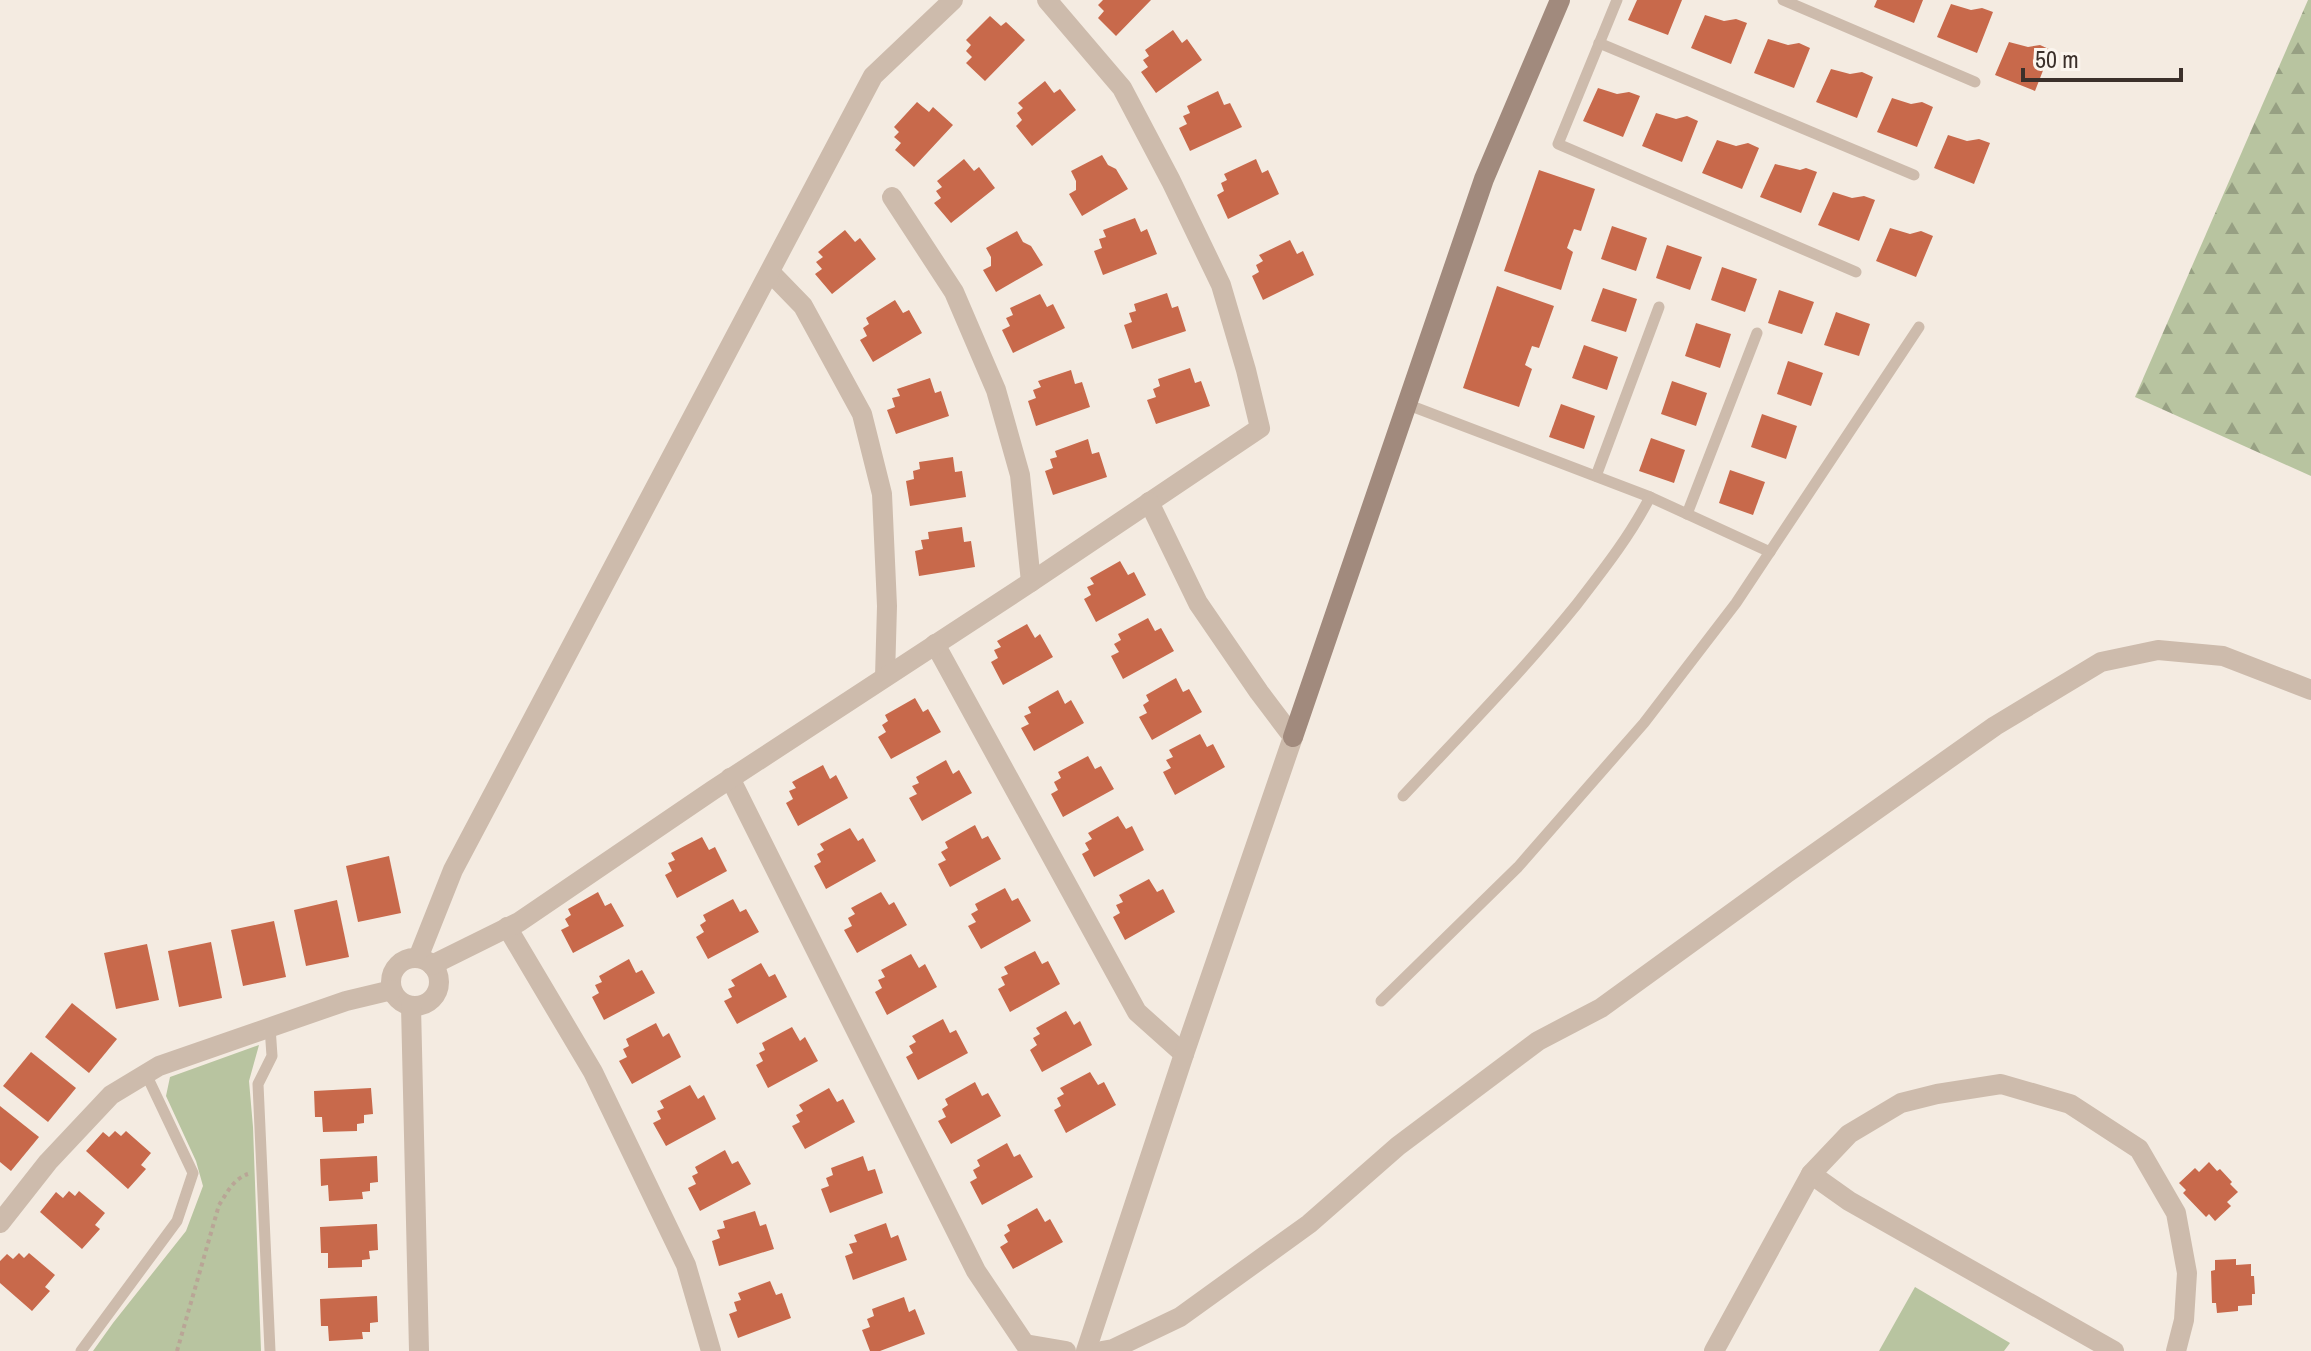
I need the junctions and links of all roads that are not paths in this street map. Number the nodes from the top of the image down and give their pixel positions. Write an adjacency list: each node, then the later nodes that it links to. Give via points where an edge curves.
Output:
1 (953, 0): 10 (street, via 873,76)
2 (1047, 0): 18 (street, via 1122,88 1171,181 1221,285 1260,428)
3 (1560, 0): 15 (street, via 1484,179)
4 (1617, 0): 6 (lane)
5 (1783, 0): 7 (lane)
6 (1599, 43): 8 (lane); 11 (lane, via 1558,144)
7 (1975, 82)
8 (1914, 175)
9 (892, 197): 21 (street, via 954,292 996,390 1020,475)
10 (770, 272): 23 (street, via 803,306 862,414 882,494); 29 (street, via 453,870)
11 (1856, 272)
12 (1659, 307): 16 (lane)
13 (1919, 327): 20 (lane)
14 (1757, 333): 19 (lane)
15 (1406, 404): 16 (lane); 25 (street)
16 (1596, 476): 17 (lane)
17 (1650, 497): 19 (lane); 27 (lane, via 1610,562 1554,633)
18 (1149, 502): 21 (street); 25 (street, via 1198,603)
19 (1687, 514): 20 (lane)
20 (1770, 552): 31 (lane, via 1644,723 1518,867)
21 (1031, 582): 22 (street)
22 (935, 644): 23 (street); 34 (street, via 1137,1012)
23 (885, 677): 26 (street)
24 (2311, 690): 44 (street, via 2223,656 2158,650 2101,662 1995,726 1601,1008 1538,1041 1398,1146 1309,1224 1180,1317)
25 (1293, 737): 34 (street)
26 (730, 778): 28 (street); 42 (street, via 976,1271 1025,1344)
27 (1403, 796)
28 (507, 927): 29 (street); 41 (street, via 613,1113 686,1265)
29 (425, 962): 30 (street, via 396,967); 32 (street, via 439,980 436,995 424,1005)
30 (392, 990): 32 (street, via 401,1003); 33 (street)
31 (1381, 1001)
32 (411, 1006): 40 (street)
33 (270, 1027): 35 (street); 39 (lane, via 272,1056 258,1084)
34 (1184, 1054): 43 (street)
35 (146, 1074): 37 (street, via 111,1095); 38 (lane, via 193,1173 177,1221)
36 (1811, 1174): 45 (street); 46 (street, via 1862,1209); 47 (street, via 1849,1134 1901,1103 2001,1084 2070,1104 2139,1149 2176,1213 2187,1273)
37 (0, 1223)
38 (81, 1351)
39 (270, 1351)
40 (419, 1351)
41 (711, 1351)
42 (1066, 1351)
43 (1086, 1351)
44 (1102, 1351)
45 (1714, 1351)
46 (2114, 1351)
47 (2176, 1351)

